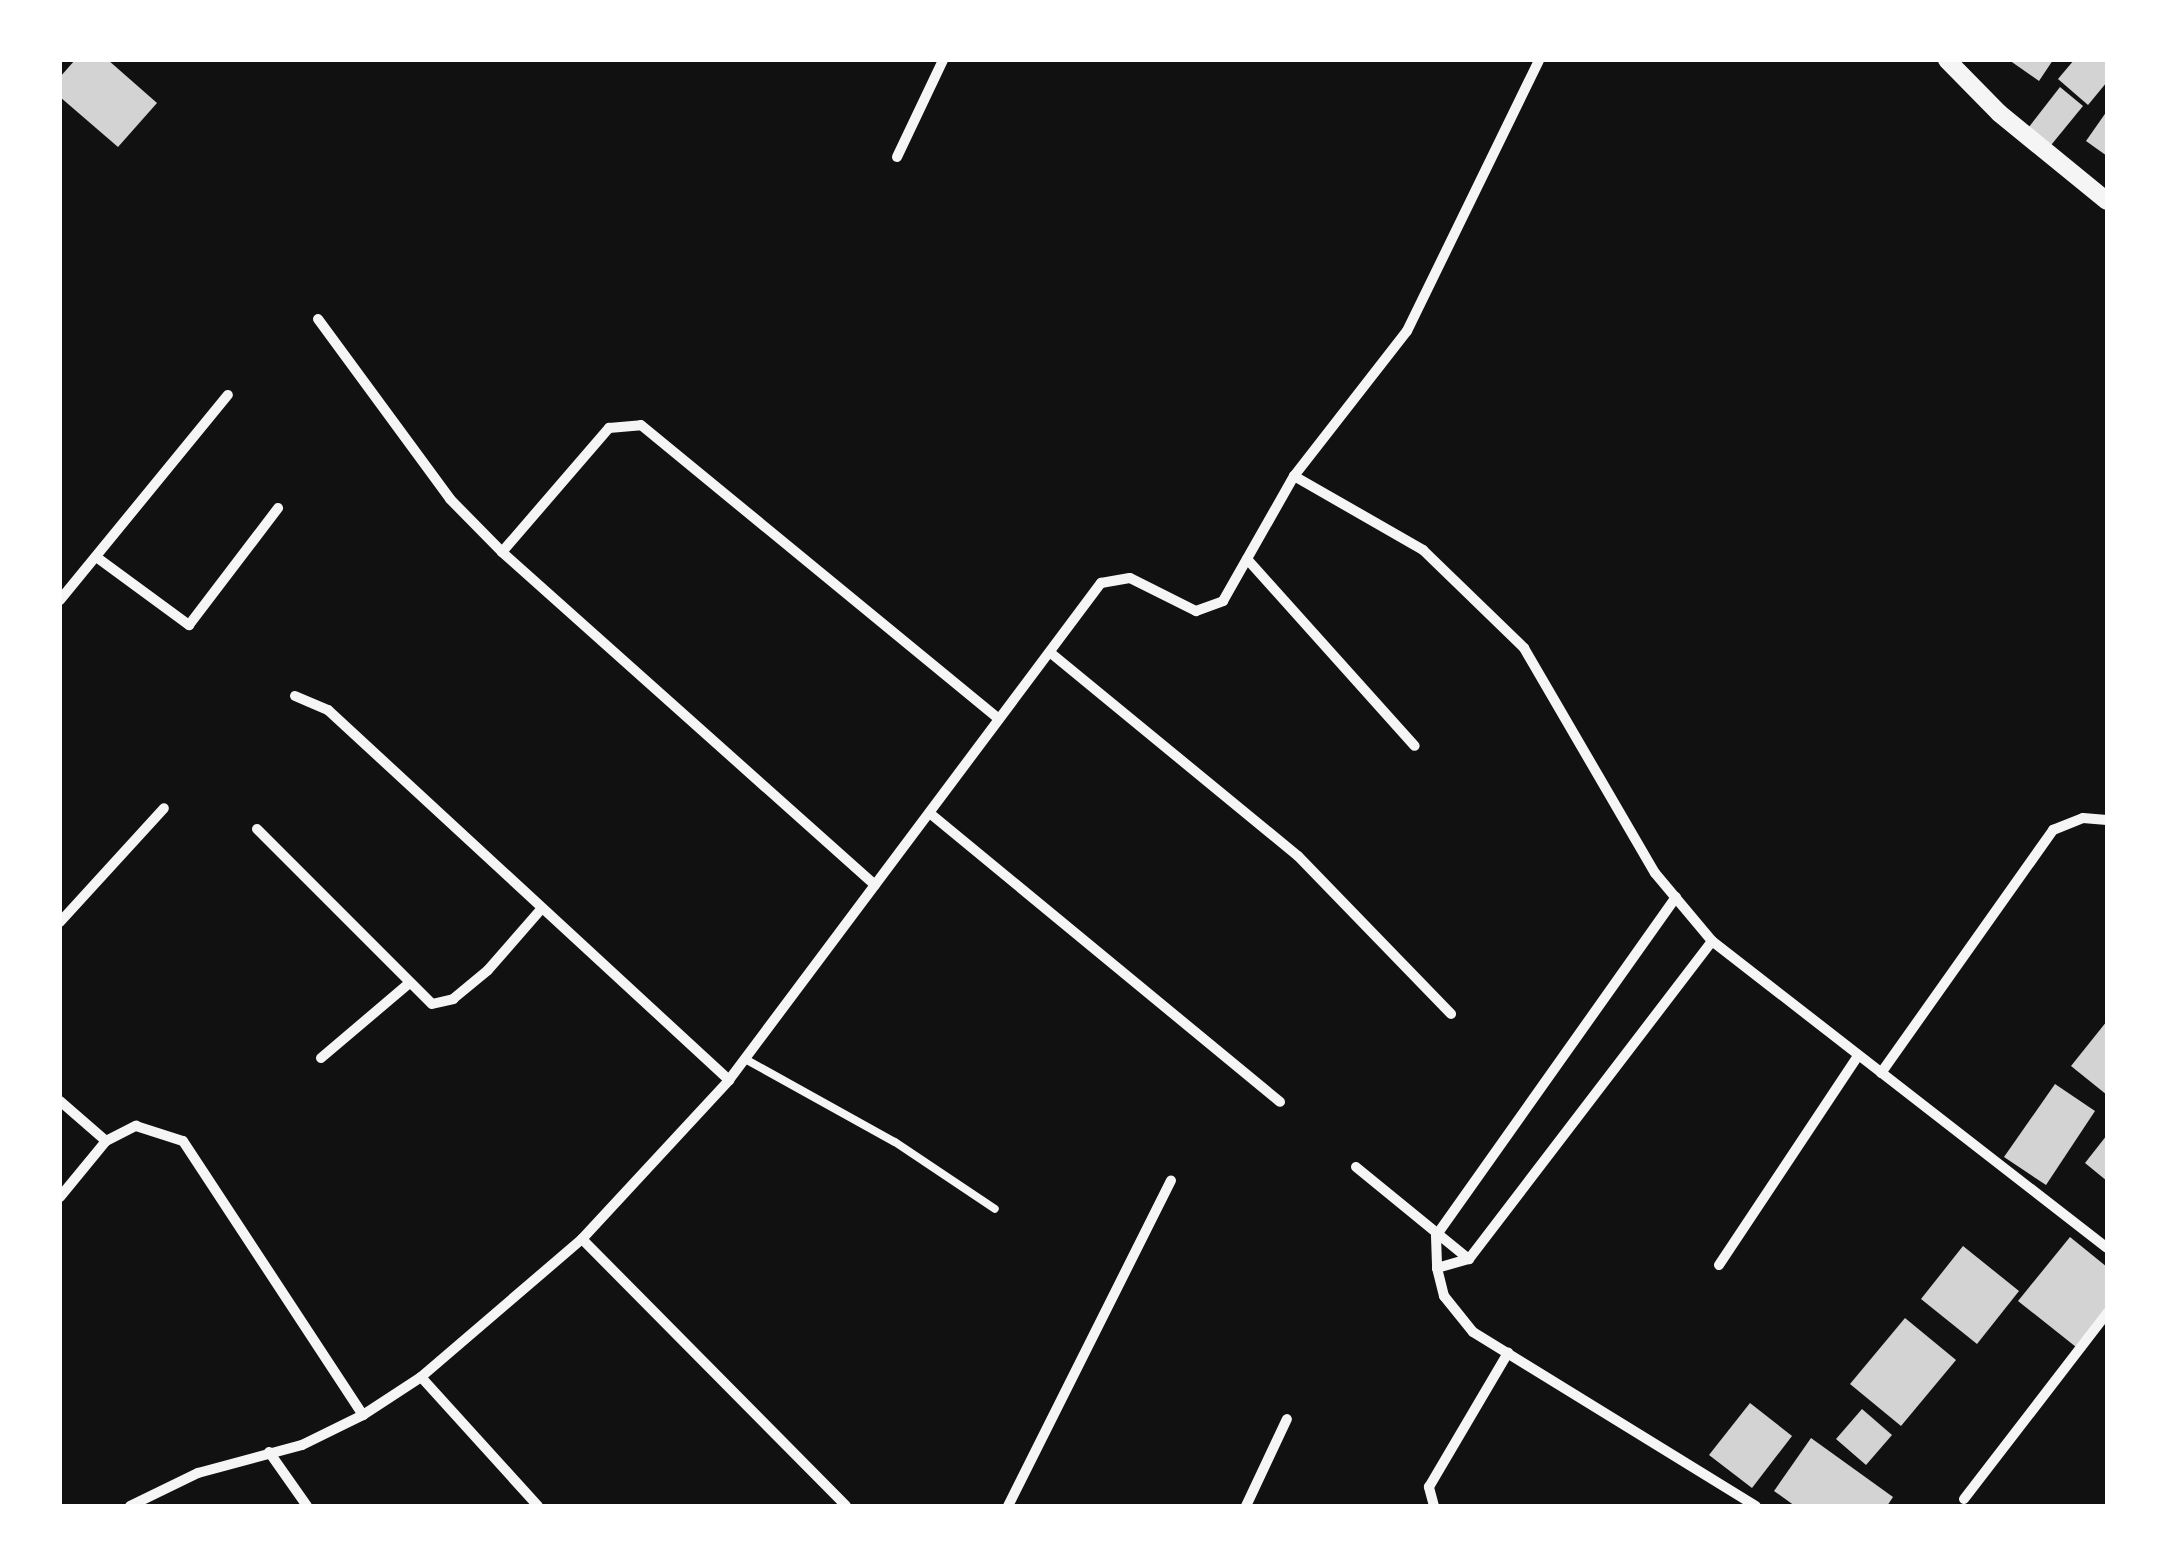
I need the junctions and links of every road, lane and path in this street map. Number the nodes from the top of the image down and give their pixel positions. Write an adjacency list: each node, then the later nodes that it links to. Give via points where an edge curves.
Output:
1 (943, 60): 4 (street)
2 (1539, 60): 8 (street, via 1407,331)
3 (1947, 60): 5 (street, via 1999,113)
4 (897, 157)
5 (2107, 201)
6 (318, 319): 10 (street, via 450,499)
7 (228, 395): 11 (street)
8 (1294, 476): 12 (street); 23 (street, via 1423,550 1524,648 1646,858)
9 (278, 508): 11 (street, via 189,624)
10 (502, 552): 16 (street, via 610,428 641,425); 22 (street)
11 (99, 558): 13 (street)
12 (1247, 558): 14 (street, via 1223,602 1208,611 1116,576 1101,584); 17 (street)
13 (60, 600)
14 (1052, 654): 16 (street); 28 (street, via 1298,856)
15 (295, 696): 24 (street, via 328,710)
16 (999, 719): 19 (street)
17 (1416, 746)
18 (164, 808): 25 (street)
19 (932, 815): 22 (street); 35 (street)
20 (2107, 820): 32 (street, via 2084,818 2053,830)
21 (257, 829): 27 (street)
22 (875, 884): 31 (street)
23 (1676, 897): 26 (street); 41 (street)
24 (542, 908): 27 (street, via 488,970 452,999 432,1004); 33 (street)
25 (60, 922)
26 (1712, 941): 29 (street); 44 (street)
27 (407, 985): 30 (street)
28 (1450, 1014)
29 (1858, 1056): 32 (street); 45 (street)
30 (320, 1058)
31 (744, 1059): 33 (street); 40 (lane, via 895,1142)
32 (1880, 1074): 43 (street)
33 (729, 1080): 42 (street)
34 (60, 1101): 36 (street)
35 (1280, 1102)
36 (106, 1141): 39 (street); 50 (street, via 136,1126 183,1141)
37 (1356, 1167): 41 (street)
38 (1171, 1181): 58 (street)
39 (60, 1196)
40 (995, 1209)
41 (1436, 1236): 44 (street); 46 (street)
42 (582, 1238): 49 (street); 57 (street)
43 (2107, 1248)
44 (1469, 1259): 46 (street)
45 (1719, 1265)
46 (1437, 1268): 48 (street, via 1456,1316)
47 (2107, 1313): 53 (street)
48 (1508, 1353): 60 (street, via 1436,1472 1429,1487); 61 (street)
49 (421, 1377): 50 (street); 56 (street)
50 (363, 1415): 52 (street, via 302,1445)
51 (1287, 1418): 59 (street)
52 (269, 1452): 54 (street, via 198,1473); 55 (street)
53 (1964, 1499)
54 (130, 1506)
55 (307, 1506)
56 (538, 1506)
57 (846, 1506)
58 (1008, 1506)
59 (1246, 1506)
60 (1434, 1506)
61 (1756, 1506)

